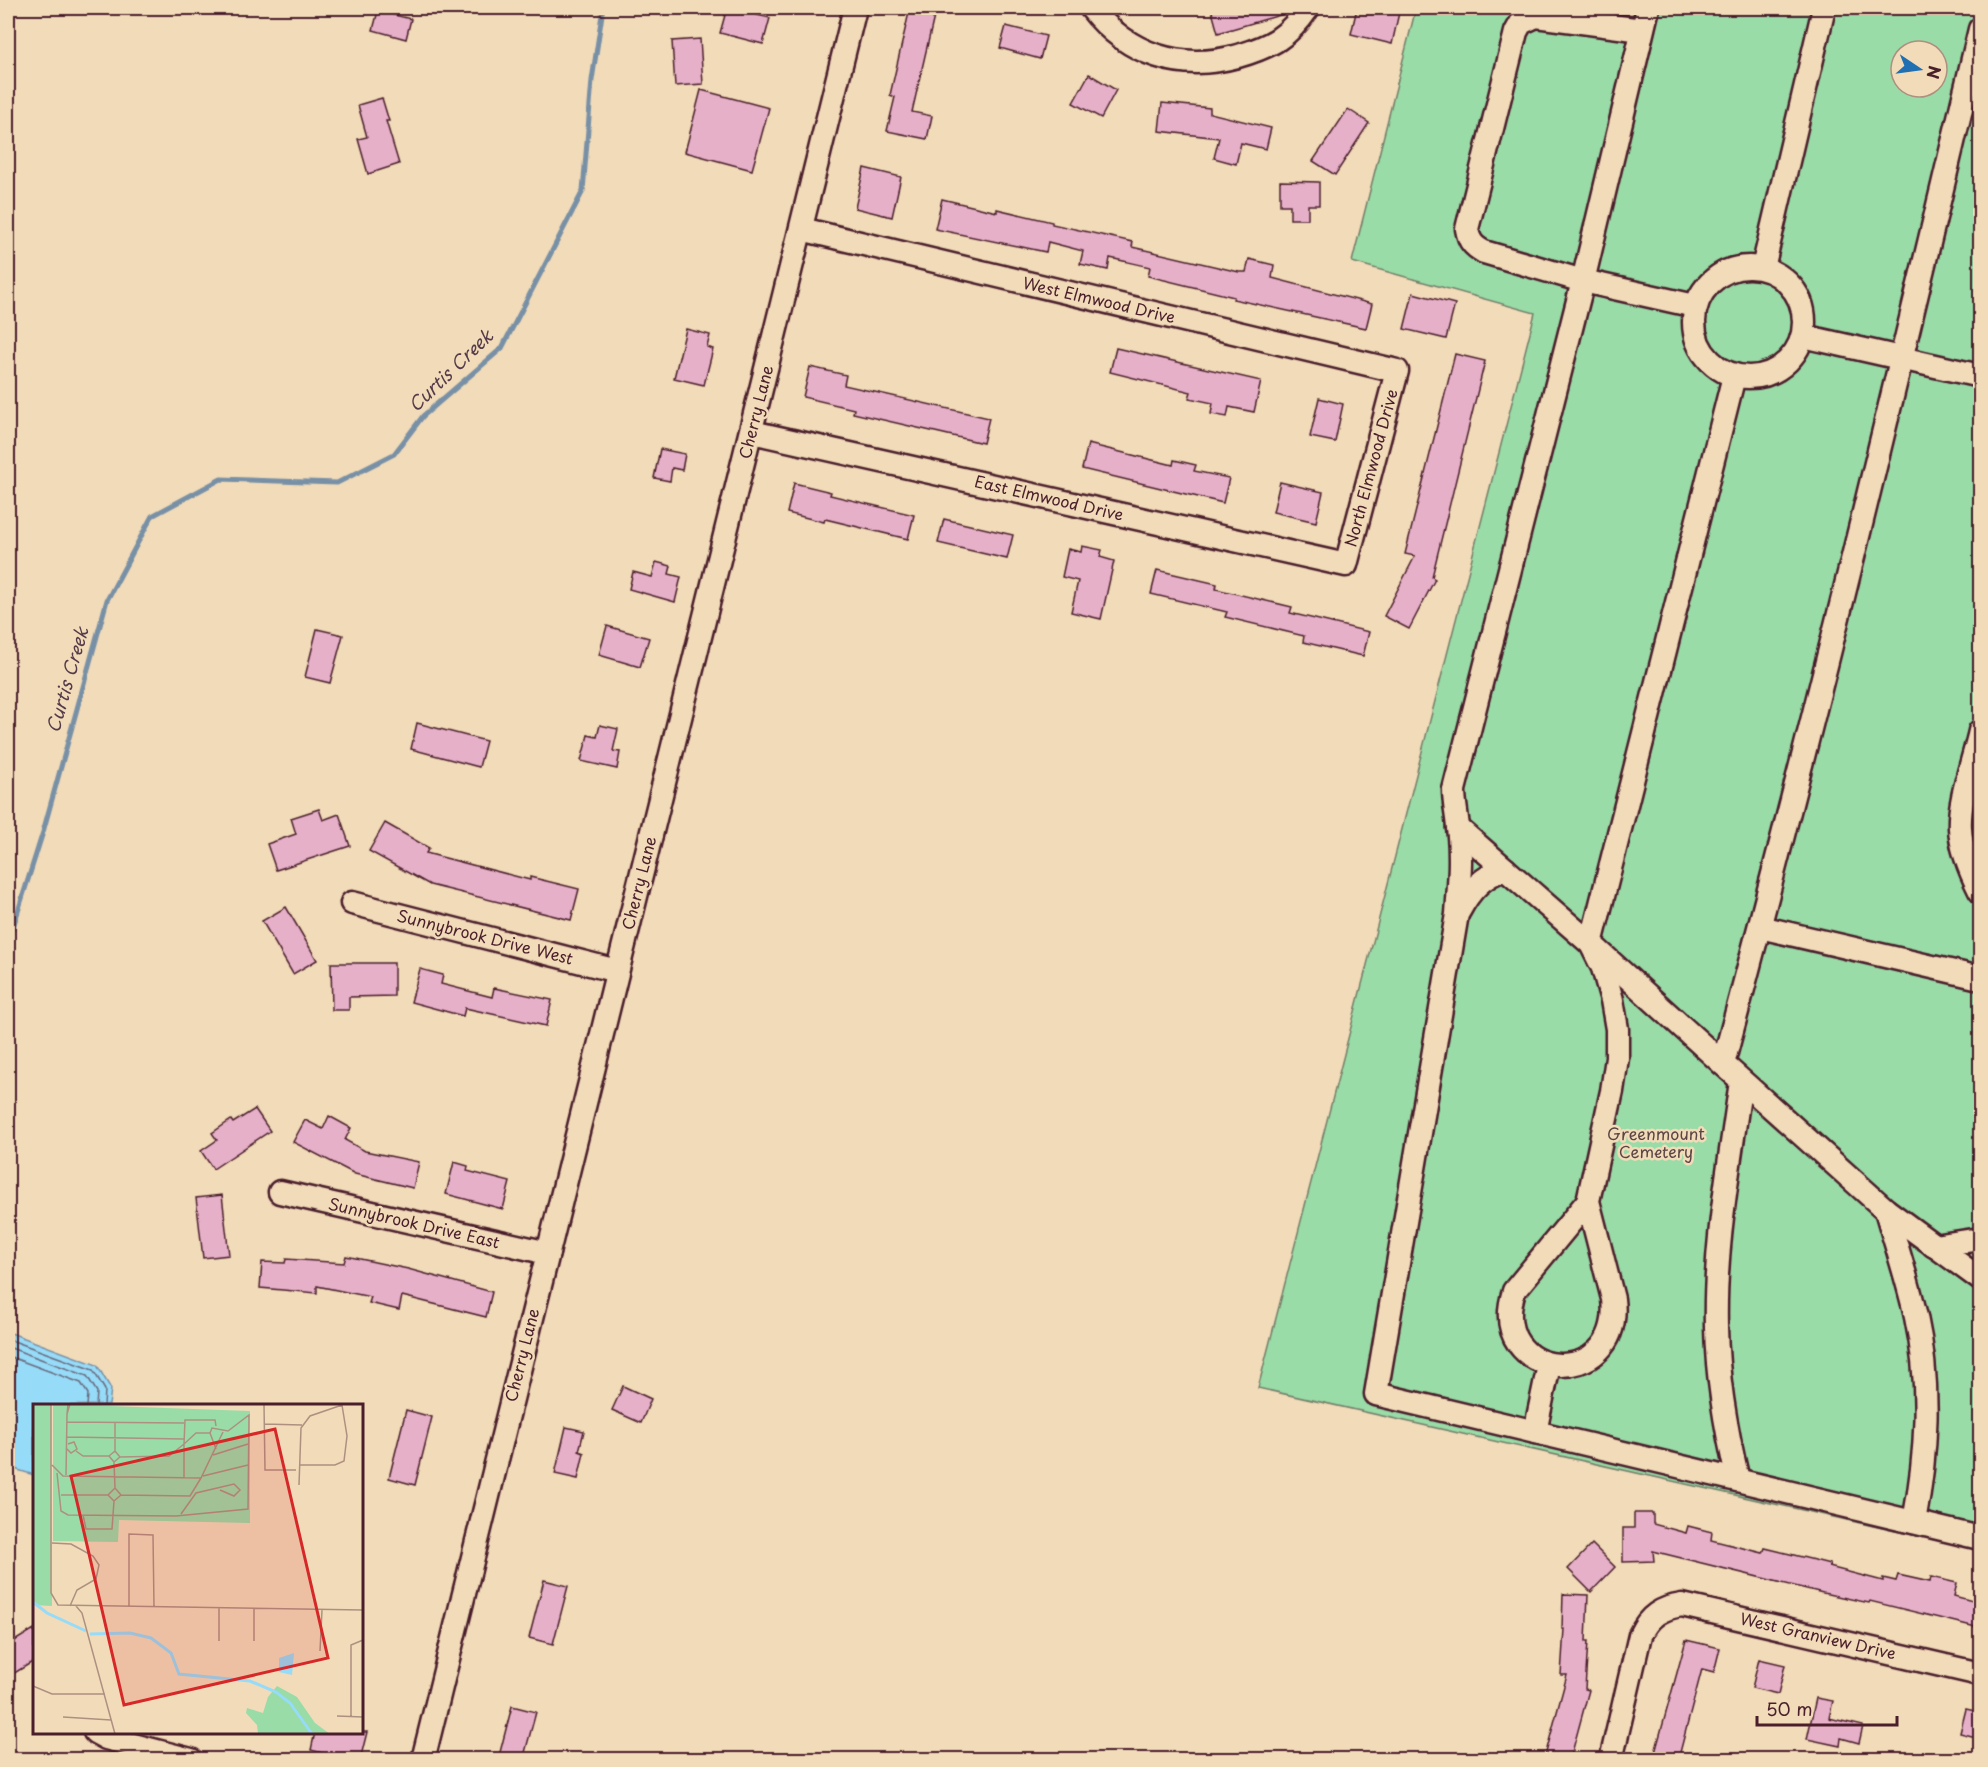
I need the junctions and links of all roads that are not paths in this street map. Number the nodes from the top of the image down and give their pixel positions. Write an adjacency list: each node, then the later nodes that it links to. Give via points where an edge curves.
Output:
1 (855, 8): 8 (street, Cherry Lane)
2 (1091, 8): 3 (street, via 1122,38 1138,47 1168,59 1200,63 1217,62 1276,42)
3 (1308, 8)
4 (1648, 8): 7 (street)
5 (1824, 8): 9 (street)
6 (1980, 29): 13 (street)
7 (1642, 30): 10 (street); 10 (street, via 1536,16 1521,23 1467,229 1475,248)
8 (801, 229): 14 (street, West Elmwood Drive); 17 (street, Cherry Lane)
9 (1762, 268): 11 (street, via 1726,271 1701,293); 12 (street, via 1789,284 1798,296 1803,311)
10 (1583, 281): 11 (street); 20 (street, via 1454,790)
11 (1695, 306): 15 (street, via 1694,335 1701,351 1721,371)
12 (1803, 336): 13 (street); 15 (street, via 1791,358 1779,369 1759,377)
13 (1902, 357): 16 (street); 25 (street)
14 (1397, 371): 18 (street, North Elmwood Drive)
15 (1734, 376): 26 (street)
16 (1980, 376)
17 (752, 432): 18 (street, East Elmwood Drive); 27 (street, Cherry Lane)
18 (1346, 565)
19 (1980, 731): 22 (street, via 1960,828)
20 (1458, 828): 21 (street); 24 (street)
21 (1505, 869): 24 (street, via 1490,874 1477,885); 26 (street)
22 (1980, 891)
23 (352, 903): 27 (street, Sunnybrook Drive West)
24 (1457, 915): 39 (street, via 1376,1394)
25 (1760, 927): 28 (street); 29 (street)
26 (1591, 944): 29 (street); 32 (street, via 1612,1000 1617,1058)
27 (617, 971): 36 (street, Cherry Lane)
28 (1980, 978)
29 (1723, 1064): 30 (street)
30 (1741, 1081): 33 (street); 40 (street, via 1717,1272 1716,1326 1719,1380)
31 (280, 1192): 36 (street, Sunnybrook Drive East)
32 (1588, 1201): 38 (street, via 1514,1291 1509,1306 1513,1336 1521,1348 1533,1359); 38 (street, via 1613,1299 1612,1329 1605,1344 1580,1363)
33 (1886, 1210): 35 (street); 41 (street, via 1916,1317 1924,1366 1926,1436)
34 (1980, 1239): 35 (street)
35 (1934, 1246): 37 (street)
36 (548, 1253): 46 (street, Cherry Lane)
37 (1980, 1279)
38 (1549, 1365): 39 (street)
39 (1535, 1432): 40 (street)
40 (1738, 1480): 41 (street)
41 (1914, 1522): 42 (street)
42 (1980, 1538)
43 (1980, 1674): 47 (street, West Granview Drive, via 1682,1605 1670,1607 1656,1613 1640,1635)
44 (99, 1734): 45 (street)
45 (190, 1760)
46 (423, 1760)
47 (1611, 1760)

